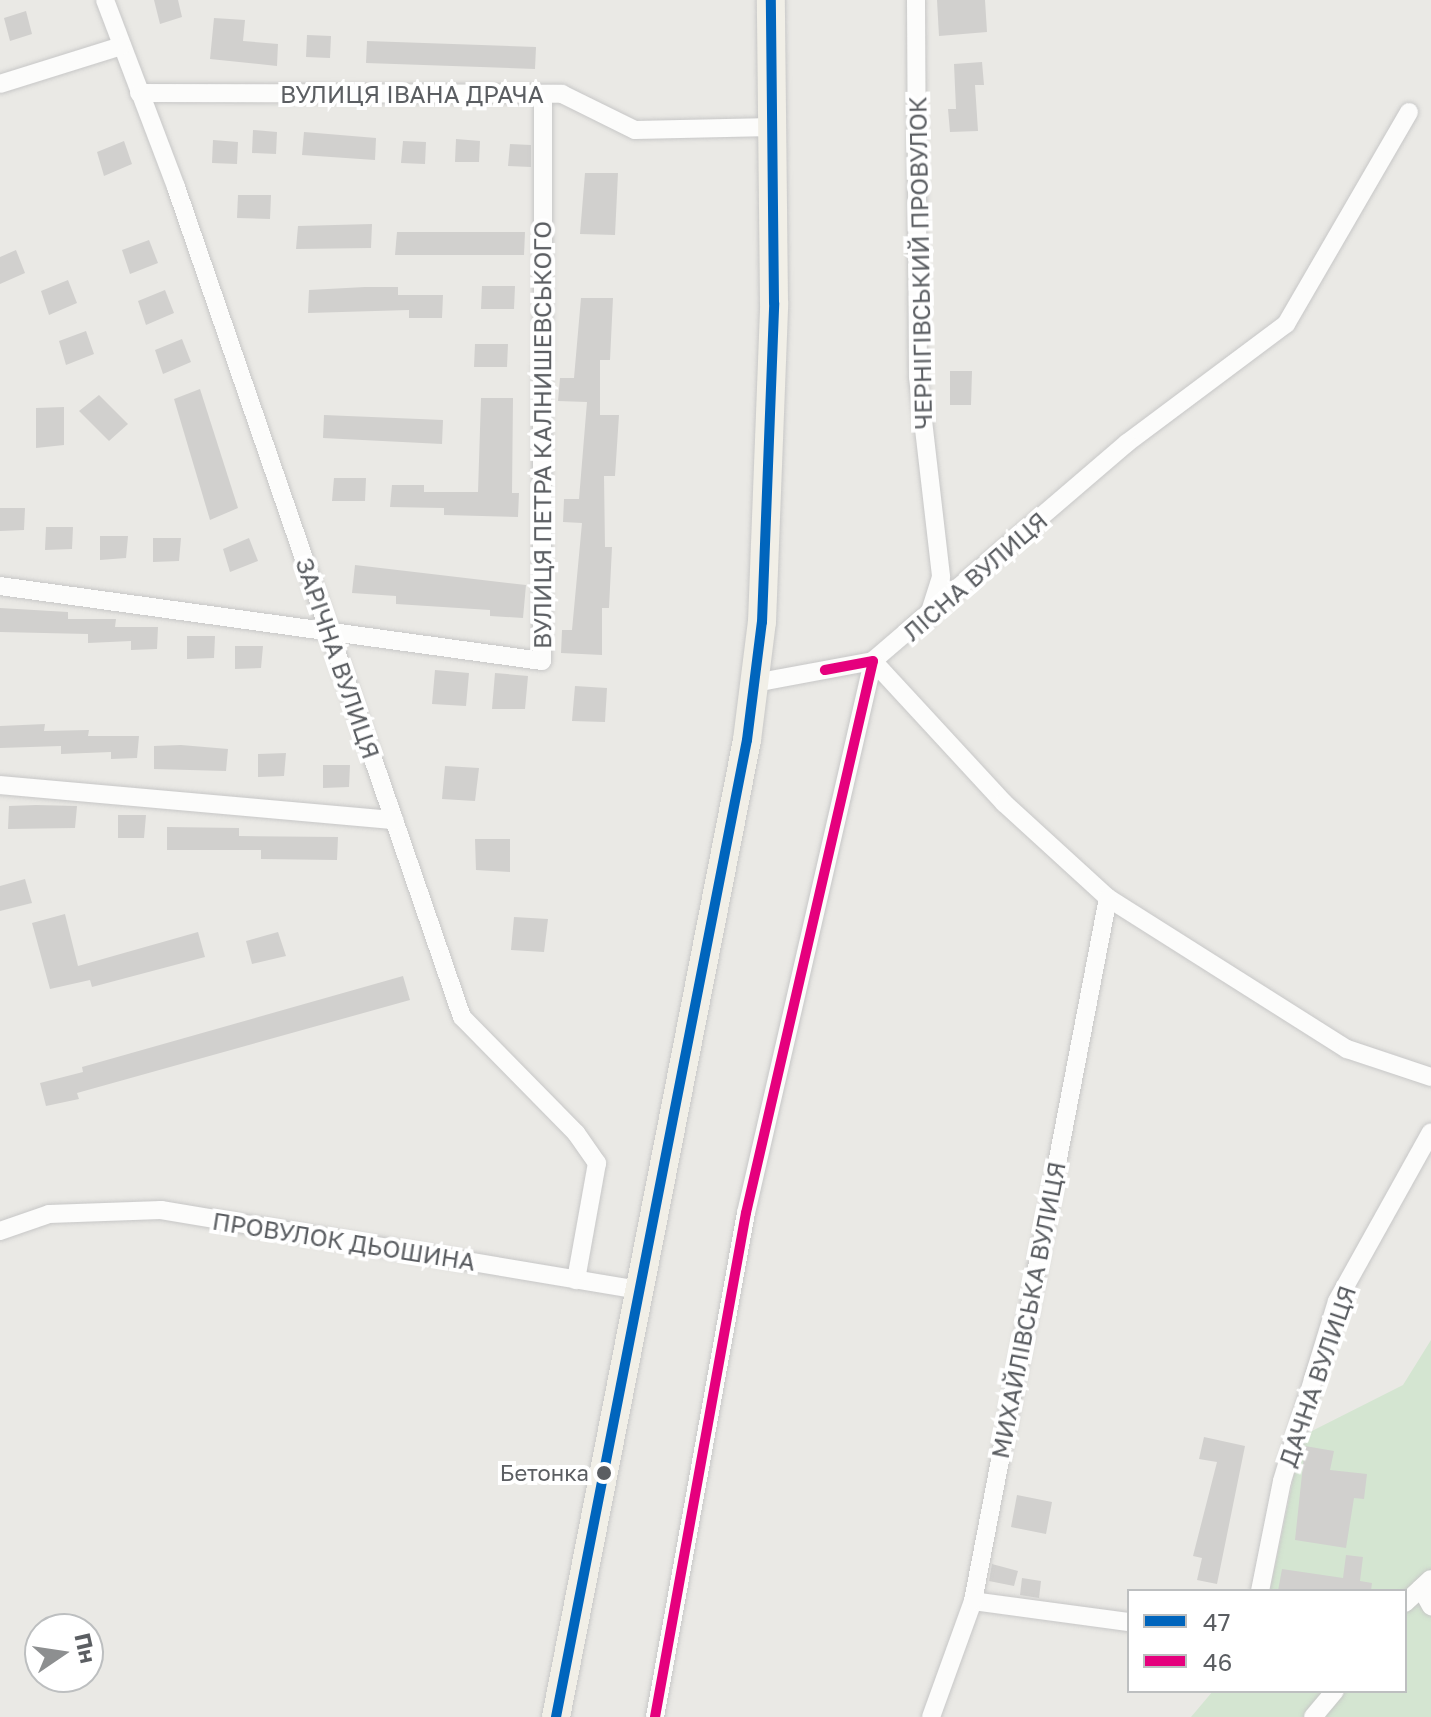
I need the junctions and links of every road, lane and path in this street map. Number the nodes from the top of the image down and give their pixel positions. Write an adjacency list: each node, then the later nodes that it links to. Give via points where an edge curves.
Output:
1 (105, 0): 4 (street, ЗАРІЧНА ВУЛИЦЯ)
2 (771, 0): 9 (main road)
3 (916, 0): 11 (street, ЧЕРНІГІВСЬКИЙ ПРОВУЛОК, via 918,377 941,577)
4 (121, 46): 5 (street); 6 (street, ЗАРІЧНА ВУЛИЦЯ)
5 (0, 84)
6 (139, 93): 7 (street, ВУЛИЦЯ ІВАНА ДРАЧА); 12 (street, ЗАРІЧНА ВУЛИЦЯ)
7 (543, 94): 9 (street, ВУЛИЦЯ ІВАНА ДРАЧА, via 562,94 635,130); 12 (street, ВУЛИЦЯ ПЕТРА КАЛНИШЕВСЬКОГО, via 542,661)
8 (1409, 112): 11 (street, ЛІСНА ВУЛИЦЯ, via 1286,324 1127,443)
9 (772, 127): 14 (main road, via 769,505)
10 (0, 586): 12 (street, ВУЛИЦЯ ПЕТРА КАЛНИШЕВСЬКОГО)
11 (927, 619): 13 (street, ЛІСНА ВУЛИЦЯ)
12 (328, 629): 16 (street, ЗАРІЧНА ВУЛИЦЯ)
13 (873, 661): 14 (street); 17 (street, via 1004,803); 36 (street, via 746,1213)
14 (754, 683): 23 (main road)
15 (0, 785): 16 (street)
16 (394, 820): 22 (street, ЗАРІЧНА ВУЛИЦЯ, via 462,1017 576,1133 597,1163)
17 (1108, 898): 18 (street, via 1347,1049); 26 (street, МИХАЙЛІВСЬКА ВУЛИЦЯ)
18 (1431, 1077)
19 (1431, 1132): 25 (street, ДАЧНА ВУЛИЦЯ, via 1337,1301 1282,1481)
20 (0, 1212): 21 (street)
21 (8, 1228): 22 (street, ПРОВУЛОК ДЬОШИНА, via 49,1214 161,1210)
22 (576, 1280): 23 (street, ПРОВУЛОК ДЬОШИНА)
23 (638, 1290): 30 (main road)
24 (1426, 1583): 27 (street); 28 (street)
25 (1260, 1589)
26 (973, 1601): 29 (street); 37 (street, МИХАЙЛІВСЬКА ВУЛИЦЯ)
27 (1407, 1601)
28 (1431, 1606)
29 (1127, 1622)
30 (569, 1657): 34 (main road); 35 (main road)
31 (1317, 1693): 33 (street)
32 (1333, 1693): 33 (street)
33 (1315, 1715)
34 (556, 1717)
35 (566, 1717)
36 (655, 1717)
37 (931, 1717)

